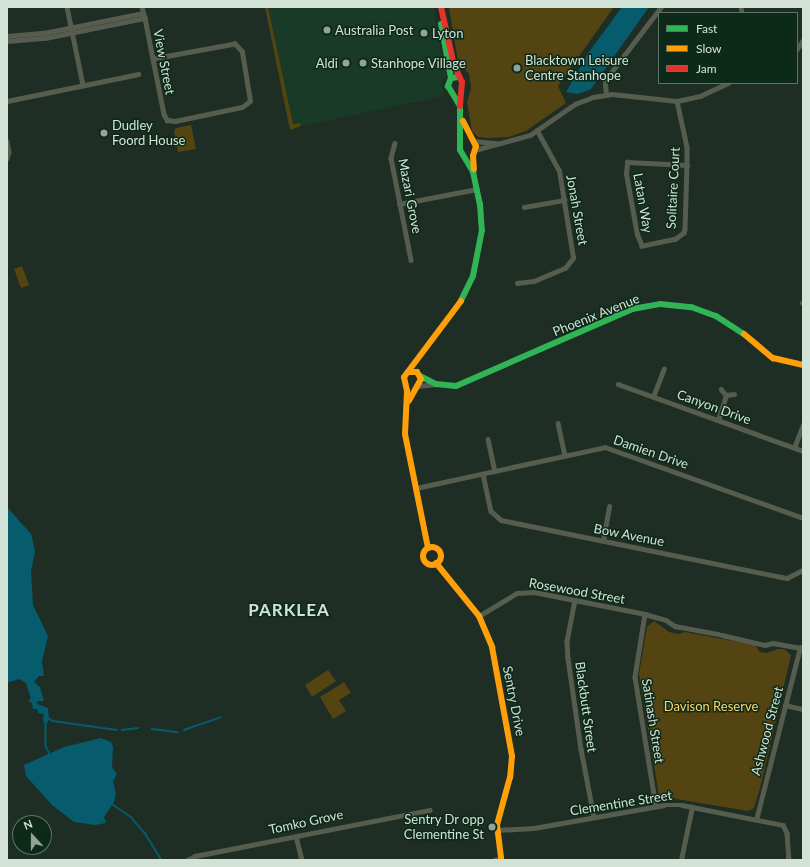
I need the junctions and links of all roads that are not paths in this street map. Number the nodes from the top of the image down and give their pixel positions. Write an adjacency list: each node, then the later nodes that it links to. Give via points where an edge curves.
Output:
1 (67, 7): 9 (street)
2 (142, 7): 7 (street, View Street)
3 (438, 7): 15 (street)
4 (442, 7): 14 (street)
5 (661, 7): 6 (street)
6 (654, 15): 8 (street); 20 (street, via 606,80)
7 (144, 16): 9 (street); 12 (street, View Street)
8 (658, 18)
9 (71, 30): 10 (street); 11 (street, via 38,39); 17 (street)
10 (7, 36)
11 (7, 41)
12 (153, 59): 12 (street, View Street, via 229,44 238,46 242,52 251,96 247,105 175,121 167,120)
13 (138, 74): 17 (street)
14 (458, 77): 15 (street); 18 (street, via 462,82)
15 (451, 78): 19 (street, via 448,86)
16 (726, 84): 22 (street, via 700,96)
17 (83, 85): 21 (street)
18 (461, 88): 19 (street); 23 (street)
19 (452, 91): 23 (street)
20 (606, 95): 22 (street); 25 (street, via 575,104)
21 (7, 101)
22 (677, 101): 34 (street, Solitaire Court, via 686,142)
23 (460, 106): 24 (street)
24 (462, 120): 26 (street); 29 (street)
25 (537, 131): 30 (street, via 516,141); 37 (street, Jonah Street, via 558,167)
26 (472, 140): 29 (street, via 466,139); 30 (street); 31 (street)
27 (7, 141): 33 (street)
28 (395, 143): 38 (street, Mazari Grove, via 391,158)
29 (460, 144): 32 (street)
30 (498, 144): 31 (street)
31 (474, 151): 32 (street); 35 (street)
32 (463, 154): 35 (street)
33 (7, 159)
34 (687, 165): 40 (street, Solitaire Court, via 684,233 676,239); 40 (street, Latan Way, via 627,162 626,174 637,235)
35 (473, 172): 36 (street)
36 (477, 189): 38 (street); 43 (street, via 482,230 476,267 461,301)
37 (564, 200): 39 (street); 42 (street, Jonah Street, via 573,253 572,262 565,268 534,281)
38 (399, 204): 41 (street, Mazari Grove, via 412,253)
39 (524, 207)
40 (642, 246)
41 (411, 260)
42 (517, 283)
43 (422, 351): 46 (street); 47 (street)
44 (803, 365): 49 (street, Phoenix Avenue, via 773,358 741,331 716,316 680,305 653,304 632,308 460,385 450,387)
45 (664, 369): 55 (street)
46 (407, 372): 47 (street, via 415,371); 48 (street)
47 (420, 375): 49 (street, Phoenix Avenue); 51 (street)
48 (404, 382): 51 (street, via 410,387); 56 (street, via 407,391)
49 (436, 384): 51 (street, Phoenix Avenue)
50 (618, 384): 55 (street, Canyon Drive)
51 (417, 386): 56 (street)
52 (721, 389): 54 (street)
53 (734, 394): 54 (street)
54 (726, 396): 57 (street)
55 (653, 397): 57 (street, Canyon Drive)
56 (405, 410): 66 (street, via 405,434)
57 (718, 420): 61 (street, Canyon Drive)
58 (558, 423): 63 (street)
59 (803, 425): 61 (street)
60 (488, 439): 64 (street)
61 (794, 448): 62 (street, Canyon Drive)
62 (803, 452)
63 (566, 455): 64 (street, Damien Drive); 68 (street, Damien Drive, via 610,448)
64 (495, 471): 65 (street, Damien Drive)
65 (483, 474): 66 (street, Damien Drive); 69 (street, Bow Avenue, via 490,507 497,518)
66 (416, 488): 70 (street)
67 (609, 507): 69 (street)
68 (803, 518)
69 (603, 541): 72 (street, Bow Avenue, via 787,578)
70 (428, 548): 71 (street, via 434,547 439,552 440,558); 71 (street, via 423,554 425,561)
71 (436, 563): 75 (street, Sentry Drive)
72 (803, 570)
73 (575, 600): 74 (street, Rosewood Street); 75 (street, Rosewood Street, via 525,592 512,596); 82 (street, Blackbutt Street, via 568,636 568,658 580,749)
74 (645, 614): 76 (street, Rosewood Street, via 666,620 675,626 765,645 773,643); 79 (street, Satinash Street, via 635,677)
75 (480, 616): 84 (street, Sentry Drive, via 492,647 512,756 510,777)
76 (802, 648): 77 (street, Ashwood Street)
77 (785, 705): 78 (street); 83 (street, Ashwood Street)
78 (803, 709)
79 (656, 806): 80 (street, Clementine Street, via 675,804); 82 (street, Clementine Street)
80 (692, 807): 83 (street, Clementine Street); 90 (street)
81 (430, 810): 85 (street, Tomko Grove)
82 (594, 817): 84 (street, Clementine Street, via 534,828)
83 (756, 820): 91 (street, Clementine Street, via 785,827)
84 (496, 830): 86 (street, Sentry Drive)
85 (296, 836): 87 (street, Tomko Grove); 88 (street)
86 (501, 859): 89 (street)
87 (187, 860)
88 (302, 860)
89 (494, 860)
90 (681, 860)
91 (789, 860)

